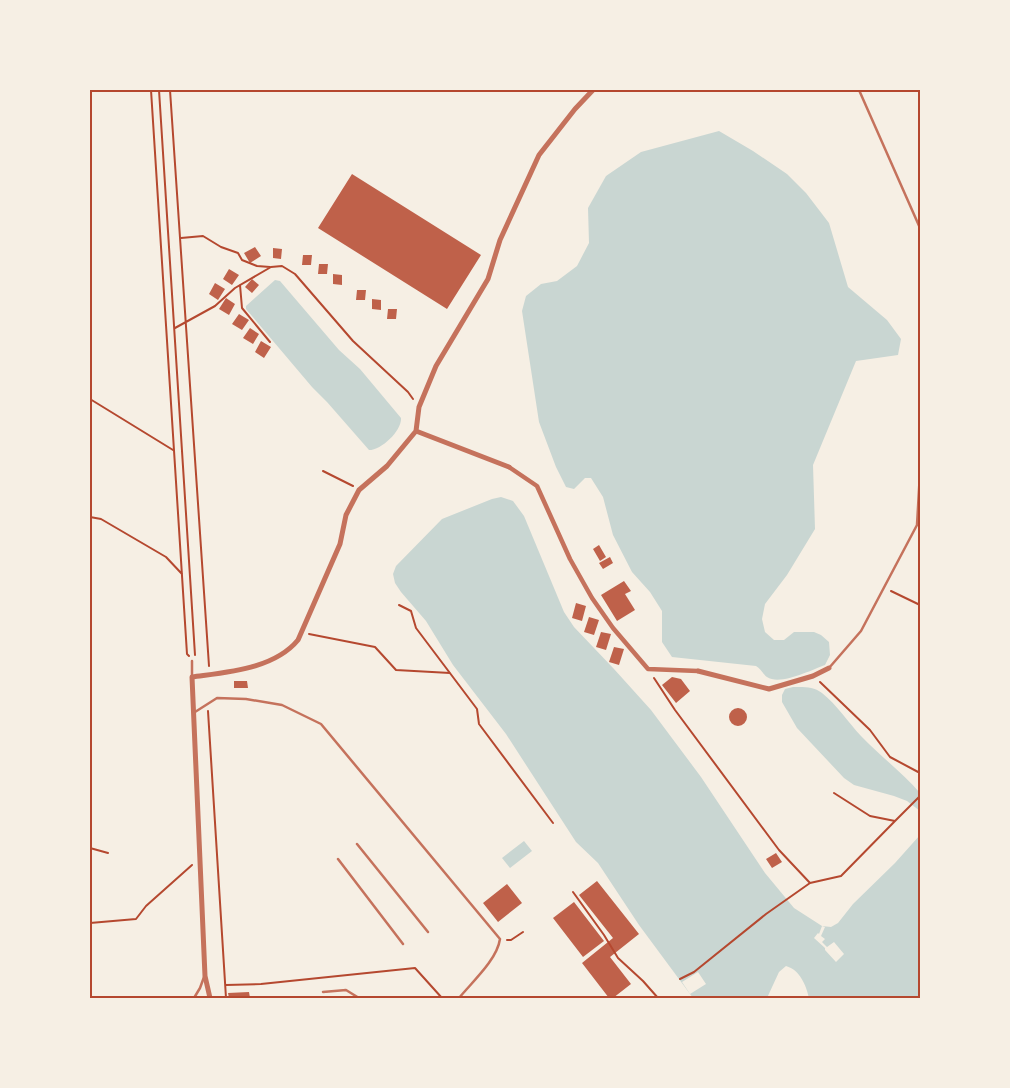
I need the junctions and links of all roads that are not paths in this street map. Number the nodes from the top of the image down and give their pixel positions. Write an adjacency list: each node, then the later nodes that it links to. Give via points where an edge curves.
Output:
1 (593, 90): 4 (street, via 539,155 500,240 488,279 436,366 419,407)
2 (859, 90): 3 (lane)
3 (920, 228)
4 (416, 431): 5 (street); 10 (street, via 387,466 359,490 346,515 340,544 292,648 264,664)
5 (509, 467): 9 (street, via 537,486 570,559 592,598 648,669)
6 (920, 472): 8 (lane, via 917,525 861,631)
7 (192, 661): 10 (lane)
8 (829, 668): 9 (street, via 813,676 769,688)
9 (698, 671)
10 (192, 677): 11 (street)
11 (194, 713): 16 (street); 21 (lane, via 217,698 246,699 282,705 321,724 500,939 493,957)
12 (358, 844): 14 (lane)
13 (338, 859): 15 (lane)
14 (428, 932)
15 (403, 944)
16 (205, 976): 18 (lane); 19 (street)
17 (323, 992): 20 (lane, via 346,990)
18 (194, 998)
19 (210, 998)
20 (359, 998)
21 (459, 998)

